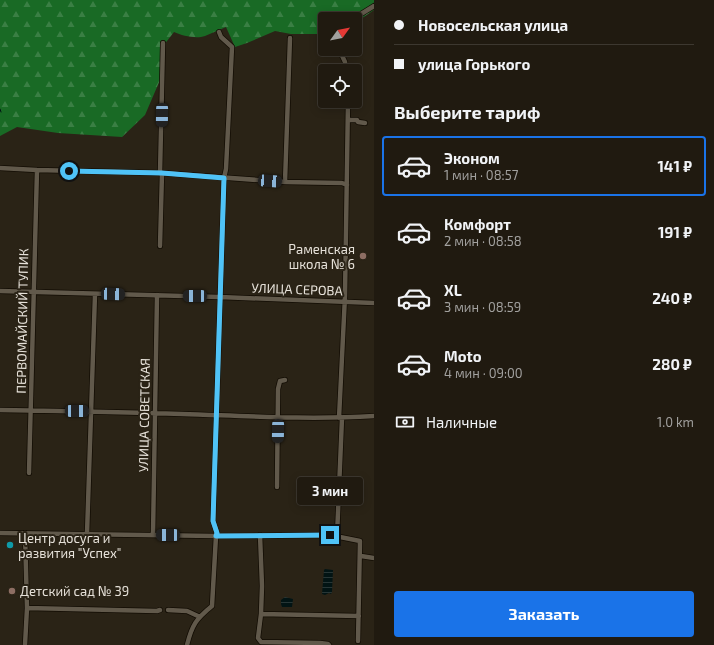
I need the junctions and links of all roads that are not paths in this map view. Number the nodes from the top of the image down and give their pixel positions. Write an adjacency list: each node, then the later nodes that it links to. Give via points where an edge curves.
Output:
1 (374, 6): 2 (street)
2 (362, 13)
3 (219, 32): 12 (street, via 232,47)
4 (290, 38): 13 (street)
5 (163, 43): 11 (street)
6 (348, 108): 7 (street)
7 (348, 120): 8 (street); 14 (street)
8 (365, 123)
9 (0, 168): 10 (street)
10 (37, 170): 11 (street); 17 (street, ПЕРВОМАЙСКИЙ ТУПИК)
11 (161, 173): 12 (street); 15 (street)
12 (224, 178): 13 (street); 20 (street)
13 (285, 182): 14 (street)
14 (347, 185): 21 (street)
15 (160, 246)
16 (0, 291): 17 (street, УЛИЦА СЕРОВА)
17 (34, 292): 18 (street, УЛИЦА СЕРОВА); 25 (street, ПЕРВОМАЙСКИЙ ТУПИК)
18 (95, 294): 19 (street, УЛИЦА СЕРОВА); 26 (street)
19 (157, 295): 20 (street, УЛИЦА СЕРОВА); 27 (street, УЛИЦА СОВЕТСКАЯ)
20 (220, 297): 21 (street, УЛИЦА СЕРОВА); 28 (street)
21 (344, 302): 22 (street, УЛИЦА СЕРОВА); 31 (street)
22 (374, 303)
23 (285, 380): 30 (street, via 280,381 278,389)
24 (0, 410): 25 (street)
25 (31, 410): 26 (street); 32 (street, ПЕРВОМАЙСКИЙ ТУПИК)
26 (92, 412): 27 (street); 36 (street)
27 (156, 413): 28 (street); 37 (street, УЛИЦА СОВЕТСКАЯ)
28 (216, 415): 30 (street); 39 (street, via 213,521)
29 (374, 416): 31 (street)
30 (278, 417): 31 (street); 33 (street)
31 (341, 418): 40 (street)
32 (29, 473)
33 (276, 487)
34 (0, 532): 35 (street)
35 (26, 533): 36 (street); 43 (street)
36 (87, 534): 37 (street)
37 (153, 535): 39 (street)
38 (260, 535): 39 (street); 40 (street); 46 (street)
39 (216, 536): 48 (street, via 212,606)
40 (337, 536): 41 (street, via 360,540)
41 (361, 556): 42 (street); 47 (street)
42 (374, 558)
43 (27, 608): 44 (street); 50 (street)
44 (160, 610)
45 (168, 610): 48 (street, via 186,611)
46 (261, 614): 47 (street); 52 (street, via 258,638 261,642)
47 (359, 616): 49 (street)
48 (200, 617): 51 (street, via 191,629)
49 (358, 641)
50 (25, 645)
51 (187, 645)
52 (329, 645)

